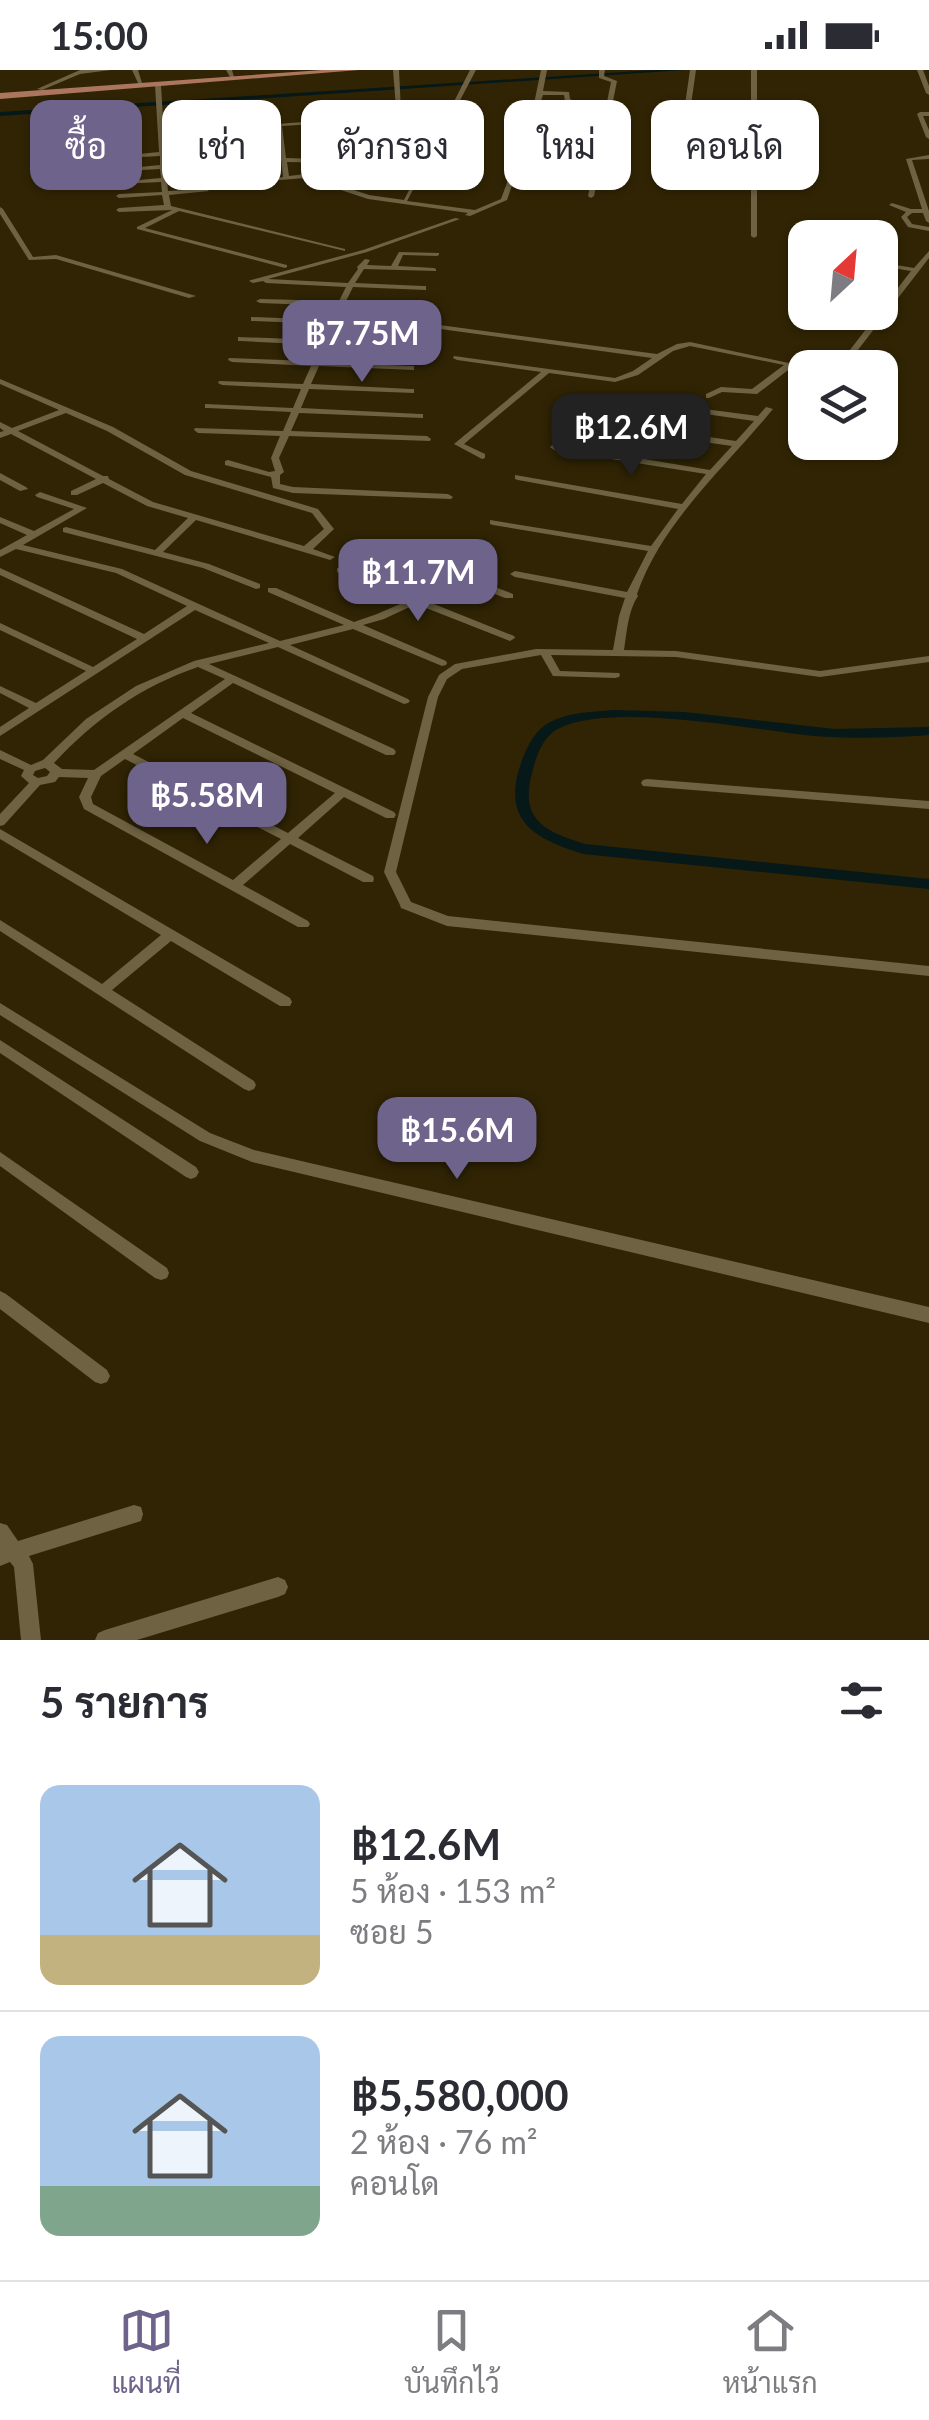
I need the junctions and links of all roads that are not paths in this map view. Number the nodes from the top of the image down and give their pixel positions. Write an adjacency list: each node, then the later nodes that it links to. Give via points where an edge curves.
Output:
1 (108, 70): 10 (street)
2 (135, 70): 14 (street)
3 (313, 70): 11 (main road)
4 (355, 70): 15 (main road)
5 (396, 70): 20 (street)
6 (473, 70): 39 (street)
7 (693, 70): 22 (street)
8 (754, 70): 50 (street)
9 (920, 70): 18 (street)
10 (82, 71): 16 (street)
11 (230, 73): 14 (main road)
12 (601, 74): 38 (street, via 614,81)
13 (544, 76): 17 (street)
14 (140, 82): 16 (main road)
15 (158, 84): 16 (main road); 25 (street)
16 (37, 91): 19 (main road)
17 (541, 93): 21 (street, via 567,93); 46 (street, via 504,200)
18 (929, 93)
19 (3, 94): 23 (street)
20 (400, 100)
21 (566, 100)
22 (689, 100)
23 (0, 105)
24 (929, 114): 27 (street, via 920,114)
25 (162, 121)
26 (301, 123): 29 (street, via 279,125)
27 (929, 138)
28 (929, 156): 33 (street, via 909,157)
29 (286, 160): 30 (street); 31 (street)
30 (301, 160)
31 (286, 176): 32 (street); 46 (street)
32 (281, 177)
33 (918, 190): 34 (street); 47 (street)
34 (929, 190)
35 (206, 191): 36 (street)
36 (165, 193): 37 (street); 41 (street)
37 (119, 196)
38 (591, 196)
39 (406, 199)
40 (892, 205): 45 (street)
41 (168, 206): 42 (street); 44 (street)
42 (178, 209): 55 (street); 56 (street, via 139,228)
43 (0, 210): 63 (street, via 31,258 53,256)
44 (119, 210)
45 (910, 211): 47 (street); 49 (street, via 904,218 910,226)
46 (476, 212): 55 (street)
47 (926, 212): 48 (street)
48 (929, 221)
49 (929, 229)
50 (754, 236)
51 (380, 252): 52 (street)
52 (400, 253): 54 (street); 58 (street)
53 (929, 253): 60 (street)
54 (437, 254)
55 (358, 259): 58 (street); 61 (street); 61 (street, via 254,280)
56 (285, 266)
57 (898, 267): 60 (street)
58 (394, 268): 59 (street)
59 (434, 270)
60 (916, 270): 74 (street)
61 (350, 285): 62 (street); 65 (street)
62 (423, 288)
63 (192, 296)
64 (260, 300): 65 (street)
65 (342, 303): 66 (street); 68 (street)
66 (422, 306)
67 (254, 320): 68 (street)
68 (333, 322): 69 (street); 72 (street)
69 (405, 325)
70 (419, 331): 75 (street, via 432,326)
71 (241, 339): 72 (street)
72 (324, 343): 73 (street); 79 (street)
73 (406, 346)
74 (854, 350)
75 (660, 357): 78 (street, via 690,344); 82 (street, via 628,378)
76 (458, 358): 82 (street)
77 (232, 360): 79 (street)
78 (788, 363)
79 (315, 364): 81 (street); 85 (street)
80 (788, 366): 87 (street, via 754,392 721,389)
81 (411, 368)
82 (548, 371): 104 (street, via 458,444)
83 (0, 381): 90 (street)
84 (222, 383): 85 (street)
85 (305, 386): 86 (street); 91 (street)
86 (411, 392)
87 (710, 396)
88 (615, 399): 94 (street)
89 (208, 406): 91 (street)
90 (66, 410): 97 (street); 123 (street, via 188,473 315,511 329,530)
91 (295, 410): 93 (street); 99 (street)
92 (769, 410): 94 (street)
93 (420, 416)
94 (761, 419): 102 (street)
95 (586, 422): 102 (street)
96 (0, 424): 97 (street)
97 (12, 430): 100 (street); 110 (street)
98 (198, 430): 99 (street)
99 (284, 434): 101 (street); 107 (street)
100 (0, 435)
101 (427, 440)
102 (739, 444): 106 (street)
103 (554, 446): 106 (street)
104 (482, 456)
105 (228, 463): 107 (street)
106 (714, 473): 115 (street)
107 (275, 474): 114 (street, via 276,486 292,490)
108 (0, 476): 111 (street)
109 (518, 477): 115 (street)
110 (105, 478): 112 (street); 116 (street, via 141,500)
111 (23, 490)
112 (74, 493)
113 (40, 495): 120 (street, via 82,508)
114 (448, 497)
115 (684, 507): 125 (street)
116 (194, 517): 123 (street); 126 (street)
117 (0, 520): 120 (street)
118 (493, 522): 125 (street)
119 (66, 530): 126 (street)
120 (34, 535): 122 (street)
121 (372, 543): 131 (street)
122 (15, 546): 127 (street); 138 (street, via 119,572)
123 (306, 550): 128 (street)
124 (465, 550): 131 (street)
125 (653, 550): 136 (street)
126 (157, 553): 133 (street)
127 (0, 554)
128 (330, 557)
129 (340, 570): 137 (street)
130 (0, 571): 141 (street)
131 (452, 574): 135 (street); 137 (street)
132 (515, 574): 136 (street)
133 (256, 586)
134 (272, 590): 139 (street)
135 (509, 596)
136 (633, 596): 145 (street)
137 (416, 601): 139 (street); 142 (street)
138 (194, 606): 141 (street); 143 (street)
139 (355, 625): 143 (street); 148 (street)
140 (0, 626): 149 (street)
141 (144, 638): 149 (street)
142 (510, 638)
143 (274, 642): 147 (street); 153 (street)
144 (544, 652): 145 (street); 150 (street, via 557,674); 175 (street, via 470,661 443,677 393,852 392,884 406,905 447,921)
145 (618, 652): 146 (street, via 820,674)
146 (929, 659)
147 (198, 663): 151 (street); 160 (street, via 115,702)
148 (442, 663)
149 (94, 671): 154 (street)
150 (615, 675)
151 (232, 680): 155 (street); 157 (street)
152 (0, 689): 154 (street)
153 (404, 701)
154 (37, 708): 156 (street)
155 (183, 714): 159 (street); 164 (street)
156 (0, 732)
157 (390, 752)
158 (0, 754): 162 (street)
159 (125, 754): 161 (street); 169 (street)
160 (52, 768): 161 (street); 162 (street)
161 (96, 774): 171 (street, via 85,797 88,806)
162 (33, 775): 167 (street)
163 (648, 783): 165 (street)
164 (342, 792): 166 (street); 169 (street)
165 (929, 804)
166 (390, 815)
167 (0, 822)
168 (0, 833): 174 (street)
169 (289, 838): 170 (street); 171 (street)
170 (368, 879)
171 (234, 886): 172 (street)
172 (303, 924)
173 (0, 925): 176 (street)
174 (171, 934): 176 (street); 177 (street)
175 (929, 971)
176 (102, 991): 180 (street)
177 (285, 1002)
178 (0, 1008): 185 (street, via 205,1138 252,1156)
179 (2, 1048): 182 (street)
180 (249, 1085)
181 (0, 1158): 183 (street)
182 (191, 1172)
183 (161, 1273)
184 (0, 1299): 186 (street)
185 (929, 1316)
186 (101, 1376)
187 (134, 1514): 189 (street)
188 (0, 1532): 189 (street)
189 (7, 1554): 191 (street, via 23,1564)
190 (278, 1586): 192 (street)
191 (31, 1640)
192 (105, 1640)

